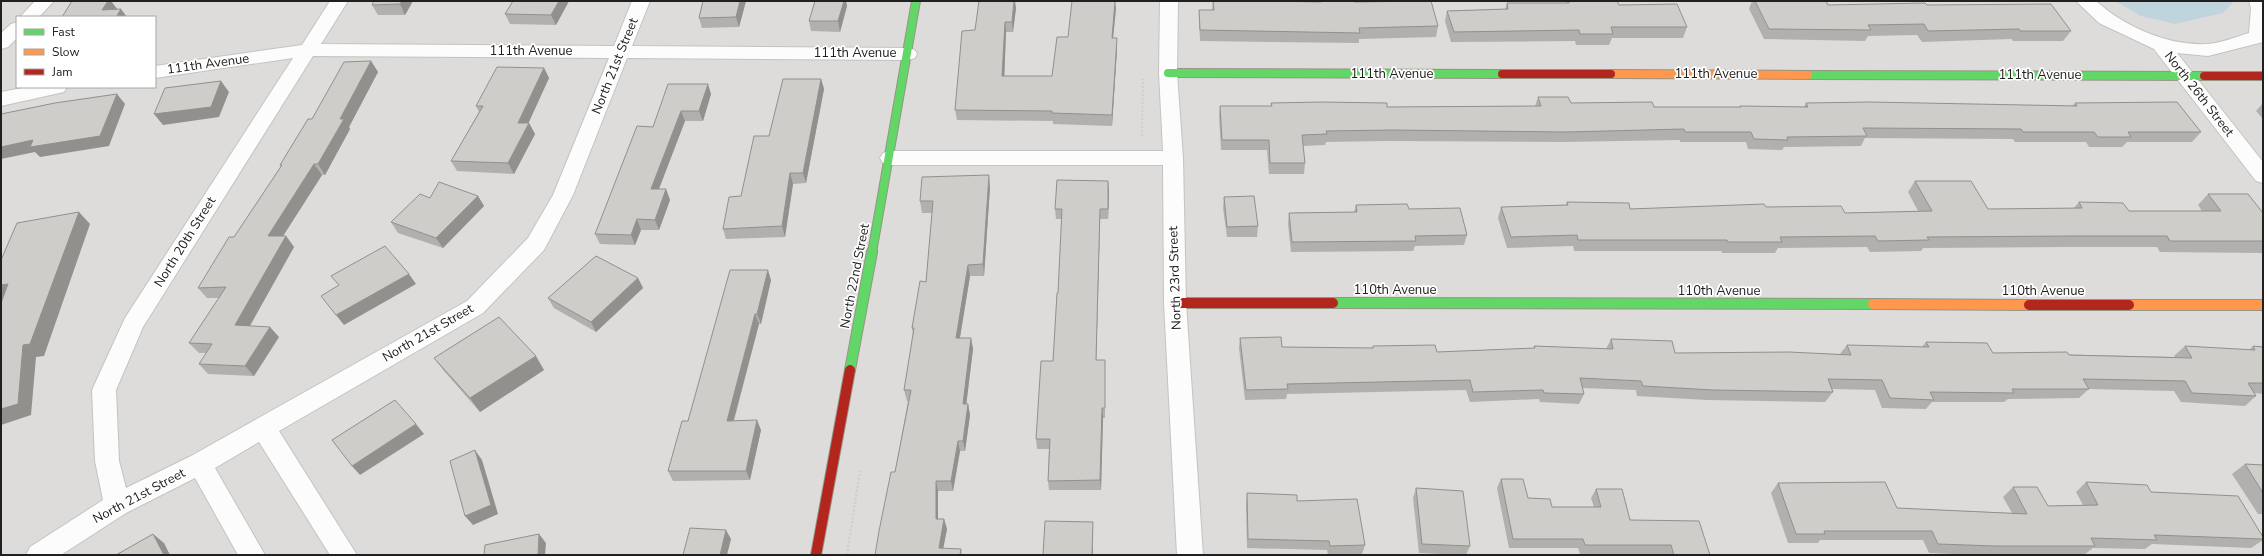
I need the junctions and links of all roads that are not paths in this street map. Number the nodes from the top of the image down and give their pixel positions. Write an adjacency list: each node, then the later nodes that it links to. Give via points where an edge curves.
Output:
1 (45, 1): 8 (street)
2 (339, 1): 12 (street, North 20th Street)
3 (641, 1): 13 (street, North 21st Street)
4 (916, 1): 14 (street, North 22nd Street)
5 (1169, 1): 16 (street, North 23rd Street)
6 (2085, 1): 11 (street, North 26th Street, via 2105,19)
7 (2258, 1): 11 (street, via 2258,37 2208,50)
8 (30, 16)
9 (16, 29): 10 (street)
10 (1, 44)
11 (2161, 45): 17 (street, North 26th Street)
12 (307, 50): 13 (street, 111th Avenue); 15 (street, 111th Avenue); 28 (street, North 20th Street, via 133,324 104,390 107,461)
13 (620, 52): 14 (street, 111th Avenue); 26 (street, North 21st Street, via 563,195 536,244 475,307)
14 (908, 54): 21 (street, North 22nd Street)
15 (156, 72)
16 (1168, 73): 17 (street, 111th Avenue); 22 (street, North 23rd Street)
17 (2184, 75): 18 (street, 111th Avenue); 23 (street, North 26th Street)
18 (2263, 76)
19 (52, 88): 20 (street)
20 (1, 98)
21 (890, 158): 22 (street); 32 (street, North 22nd Street)
22 (1173, 158): 24 (street, North 23rd Street)
23 (2263, 176)
24 (1175, 303): 25 (street, 110th Avenue); 33 (street, North 23rd Street)
25 (2263, 305)
26 (263, 427): 27 (street, North 21st Street); 31 (street)
27 (200, 464): 28 (street, North 21st Street); 30 (street, North 21st Street)
28 (117, 505): 29 (street, North 21st Street)
29 (39, 555)
30 (252, 555)
31 (344, 555)
32 (816, 555)
33 (1190, 555)

